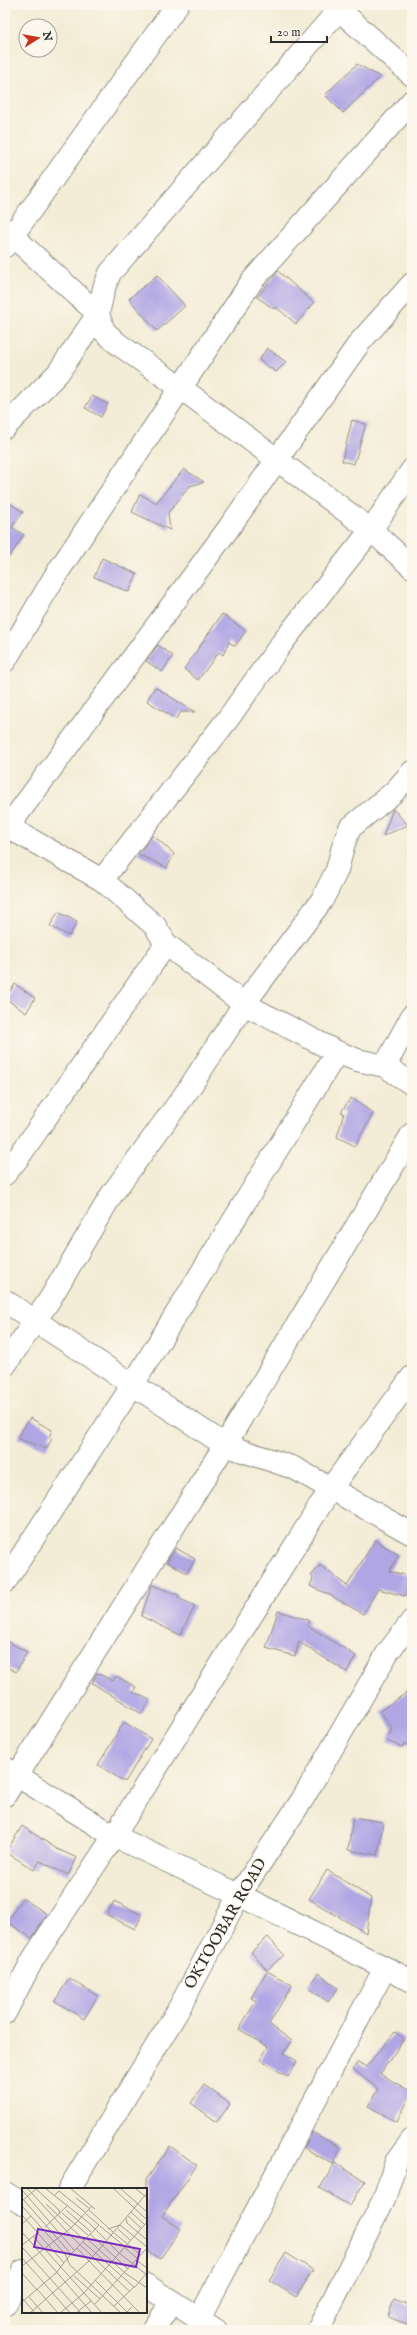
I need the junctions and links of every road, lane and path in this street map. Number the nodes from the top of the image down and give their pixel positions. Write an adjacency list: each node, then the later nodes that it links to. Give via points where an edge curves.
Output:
1 (177, 5): 5 (street)
2 (339, 7): 3 (street); 7 (street, via 110,273)
3 (412, 76)
4 (412, 101): 8 (street, via 252,281)
5 (7, 237): 7 (street)
6 (412, 284): 10 (street, via 360,342)
7 (98, 314): 8 (street, via 104,331 118,344); 9 (street, via 58,373)
8 (181, 388): 10 (street); 14 (street, via 55,576)
9 (5, 427)
10 (276, 459): 12 (street); 16 (street, via 228,529)
11 (412, 470): 12 (street)
12 (371, 530): 13 (street); 17 (street)
13 (412, 567)
14 (5, 661)
15 (412, 772): 19 (street, via 394,792 350,828 337,870 322,900)
16 (6, 827): 17 (street)
17 (102, 880): 18 (street, via 155,926)
18 (166, 944): 19 (street); 25 (street)
19 (244, 1004): 21 (street); 27 (street, via 188,1090 112,1194 50,1299)
20 (412, 1016): 22 (street)
21 (337, 1052): 22 (street, via 357,1060); 30 (street)
22 (385, 1066): 23 (street)
23 (412, 1084)
24 (412, 1134): 31 (street)
25 (5, 1174)
26 (5, 1301): 27 (street)
27 (34, 1320): 28 (street); 30 (street)
28 (5, 1365)
29 (412, 1378): 32 (street)
30 (132, 1386): 31 (street); 34 (street)
31 (224, 1445): 32 (street, via 294,1468); 36 (street)
32 (331, 1488): 33 (street); 38 (street)
33 (412, 1534)
34 (5, 1582)
35 (412, 1621): 39 (street, OKTOOBAR ROAD, via 388,1652 302,1800)
36 (11, 1771): 37 (street); 38 (street)
37 (5, 1795)
38 (114, 1836): 39 (street); 42 (street, via 33,1959)
39 (239, 1895): 40 (street); 44 (street, OKTOOBAR ROAD, via 177,2012)
40 (385, 1968): 41 (street); 51 (street)
41 (410, 1977)
42 (5, 2013)
43 (412, 2140): 53 (street, via 396,2162 384,2199)
44 (70, 2188)
45 (5, 2193): 46 (street)
46 (22, 2203)
47 (22, 2273): 50 (street)
48 (147, 2286): 49 (street)
49 (171, 2303): 51 (street); 52 (street)
50 (5, 2305)
51 (208, 2325)
52 (153, 2330)
53 (318, 2330)

